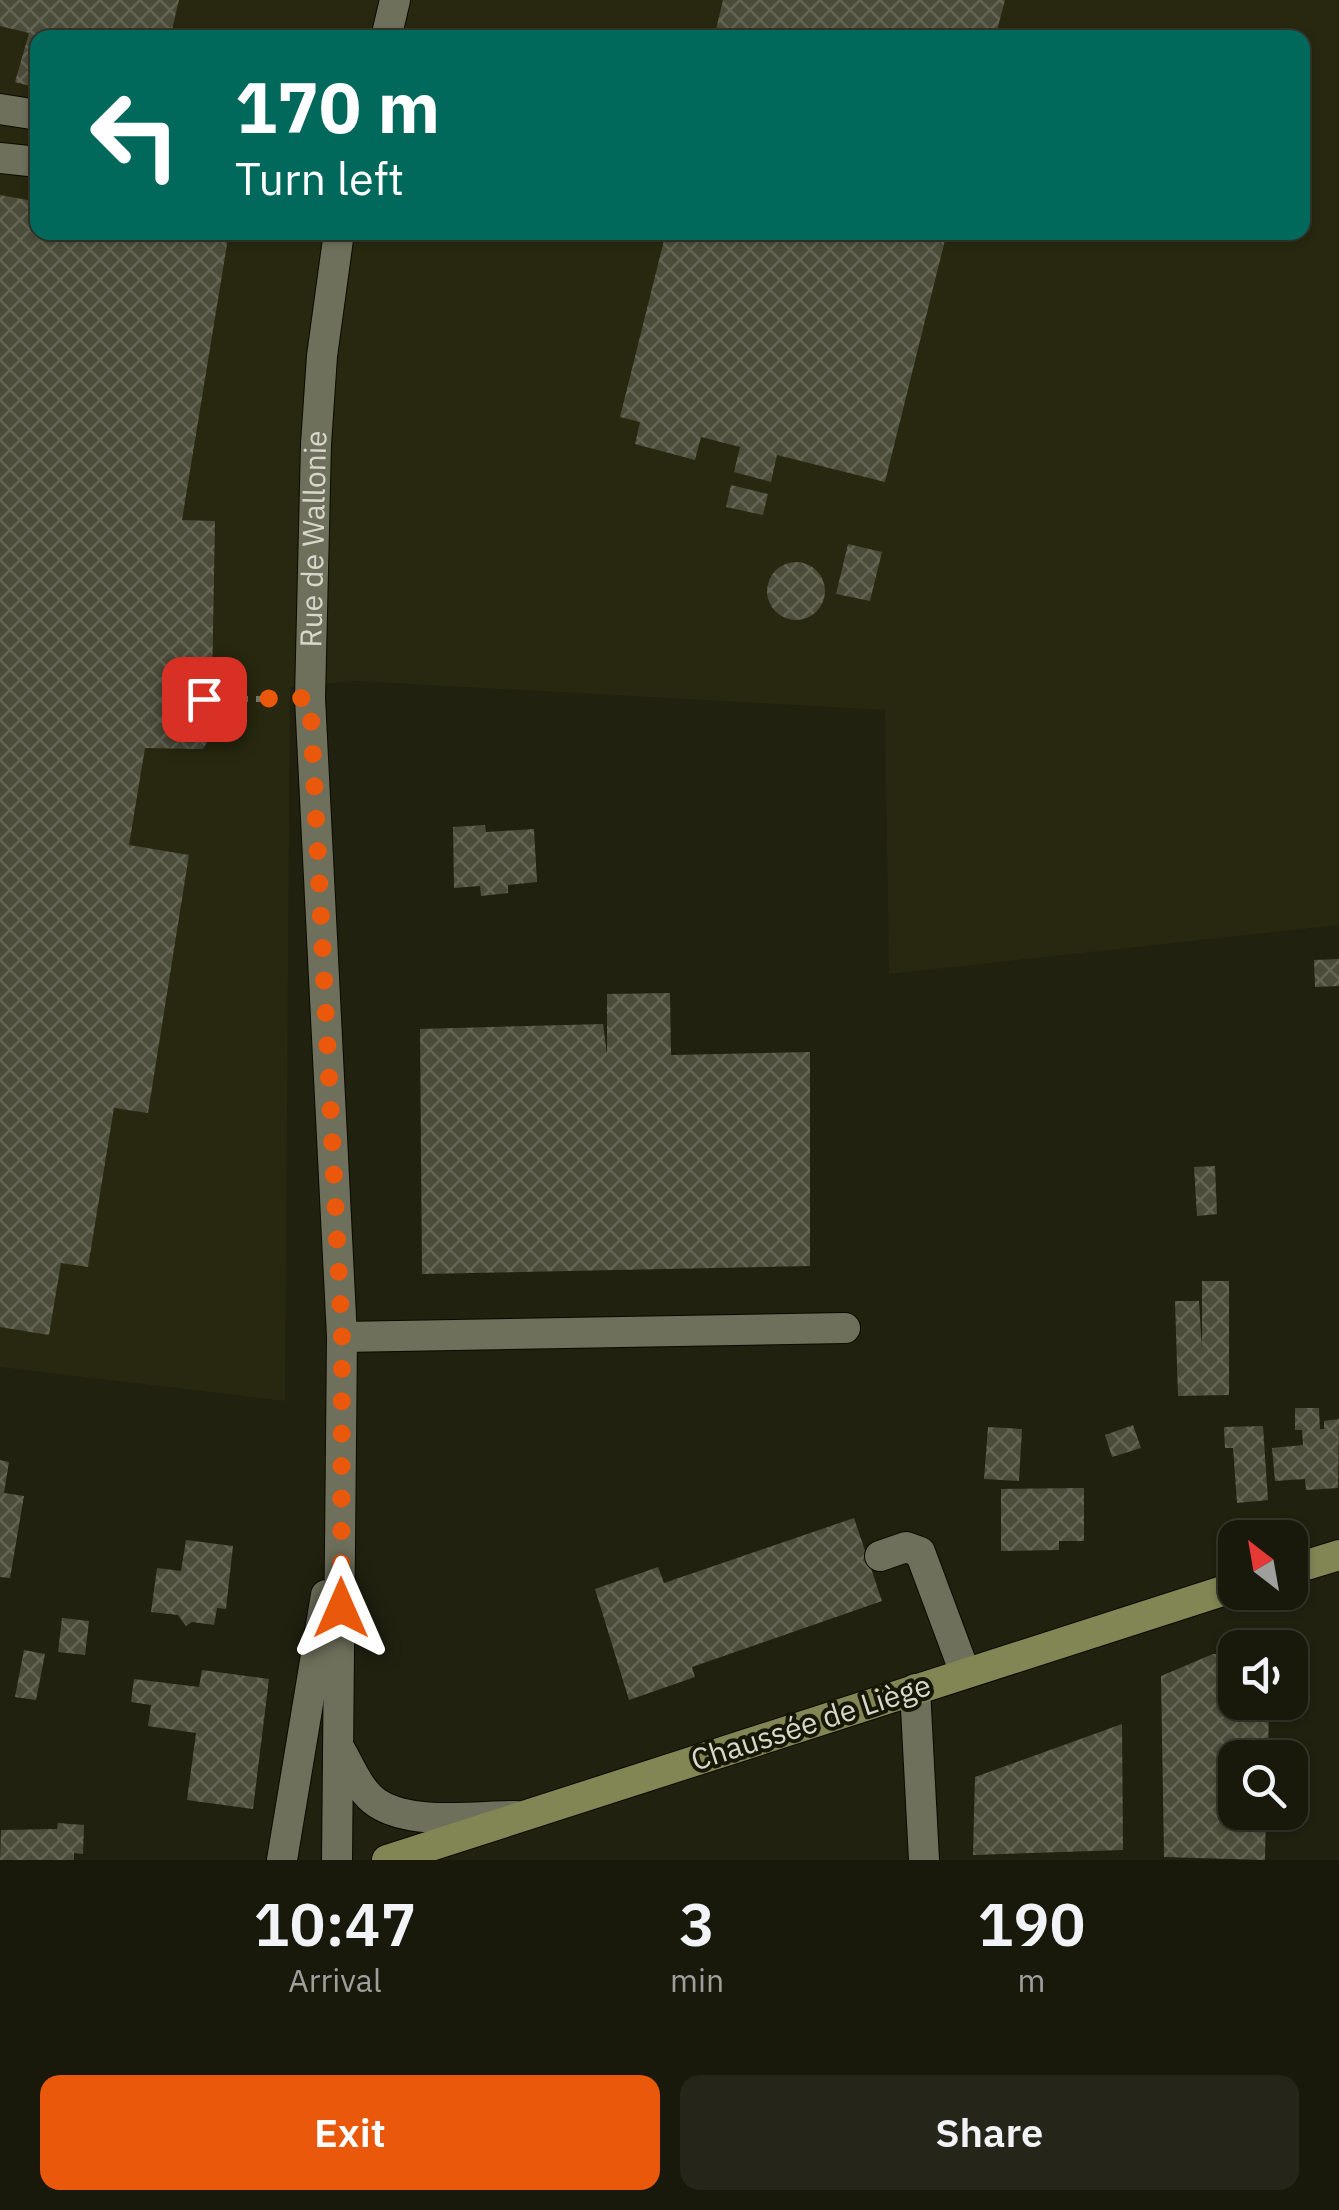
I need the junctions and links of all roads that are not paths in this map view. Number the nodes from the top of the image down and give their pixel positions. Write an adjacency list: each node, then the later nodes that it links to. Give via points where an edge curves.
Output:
1 (395, 0): 2 (street)
2 (388, 30)
3 (0, 110): 4 (street)
4 (30, 114)
5 (0, 158): 6 (street)
6 (30, 161)
7 (338, 240): 9 (street, Rue de Wallonie, via 318,409 310,698)
8 (846, 1328): 9 (street)
9 (342, 1337): 10 (street, Rue de Wallonie)
10 (342, 1503): 17 (street, Rue de Wallonie); 19 (street, Rue de Wallonie)
11 (1339, 1555): 13 (main road)
12 (880, 1556): 15 (street, via 906,1548 920,1552)
13 (1308, 1564)
14 (1218, 1592): 15 (main road, Chaussée de Liège)
15 (965, 1673): 16 (main road, Chaussée de Liège)
16 (915, 1690): 18 (main road, Chaussée de Liège); 23 (street)
17 (340, 1749): 18 (street, via 366,1793 384,1806 416,1815); 20 (street, Rue de Wallonie)
18 (522, 1816): 21 (main road, Chaussée de Liège); 22 (main road)
19 (282, 1860)
20 (336, 1860)
21 (387, 1860)
22 (458, 1860)
23 (924, 1860)

